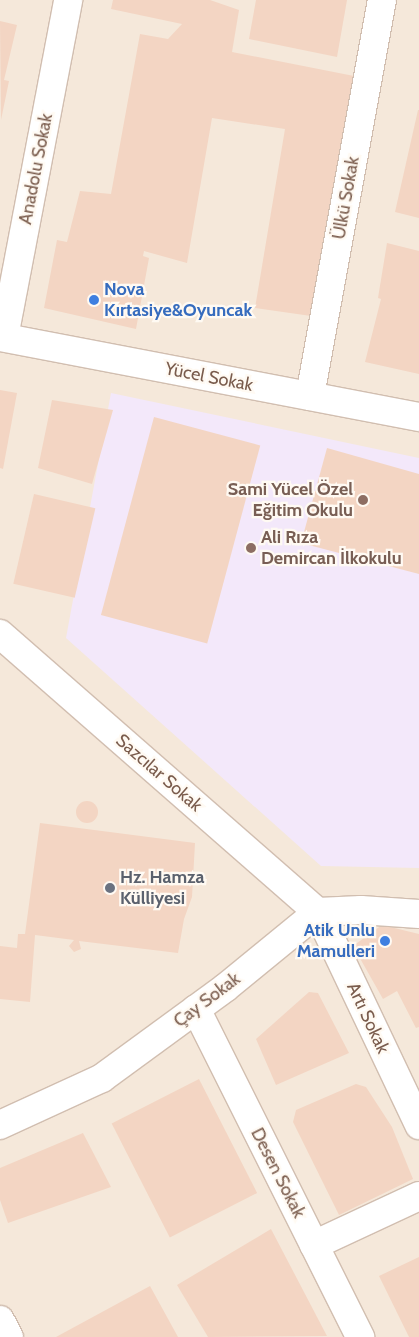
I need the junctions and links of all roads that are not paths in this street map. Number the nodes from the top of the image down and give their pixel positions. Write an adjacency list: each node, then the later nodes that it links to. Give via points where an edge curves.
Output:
1 (68, 0): 3 (street, Anadolu Sokak)
2 (382, 0): 4 (street, Ülkü Sokak)
3 (2, 337): 4 (street, Yücel Sokak)
4 (310, 396): 5 (street, Yücel Sokak)
5 (419, 417)
6 (0, 634): 7 (street, Sazcılar Sokak)
7 (318, 912): 8 (street, via 360,910); 9 (street, Çay Sokak); 11 (street, Artı Sokak)
8 (419, 914)
9 (196, 1008): 10 (street, Çay Sokak, via 102,1078); 13 (street, Desen Sokak)
10 (0, 1125)
11 (419, 1125)
12 (419, 1196): 13 (street)
13 (314, 1245): 16 (street, Desen Sokak)
14 (0, 1320): 15 (street)
15 (9, 1337)
16 (360, 1337)

